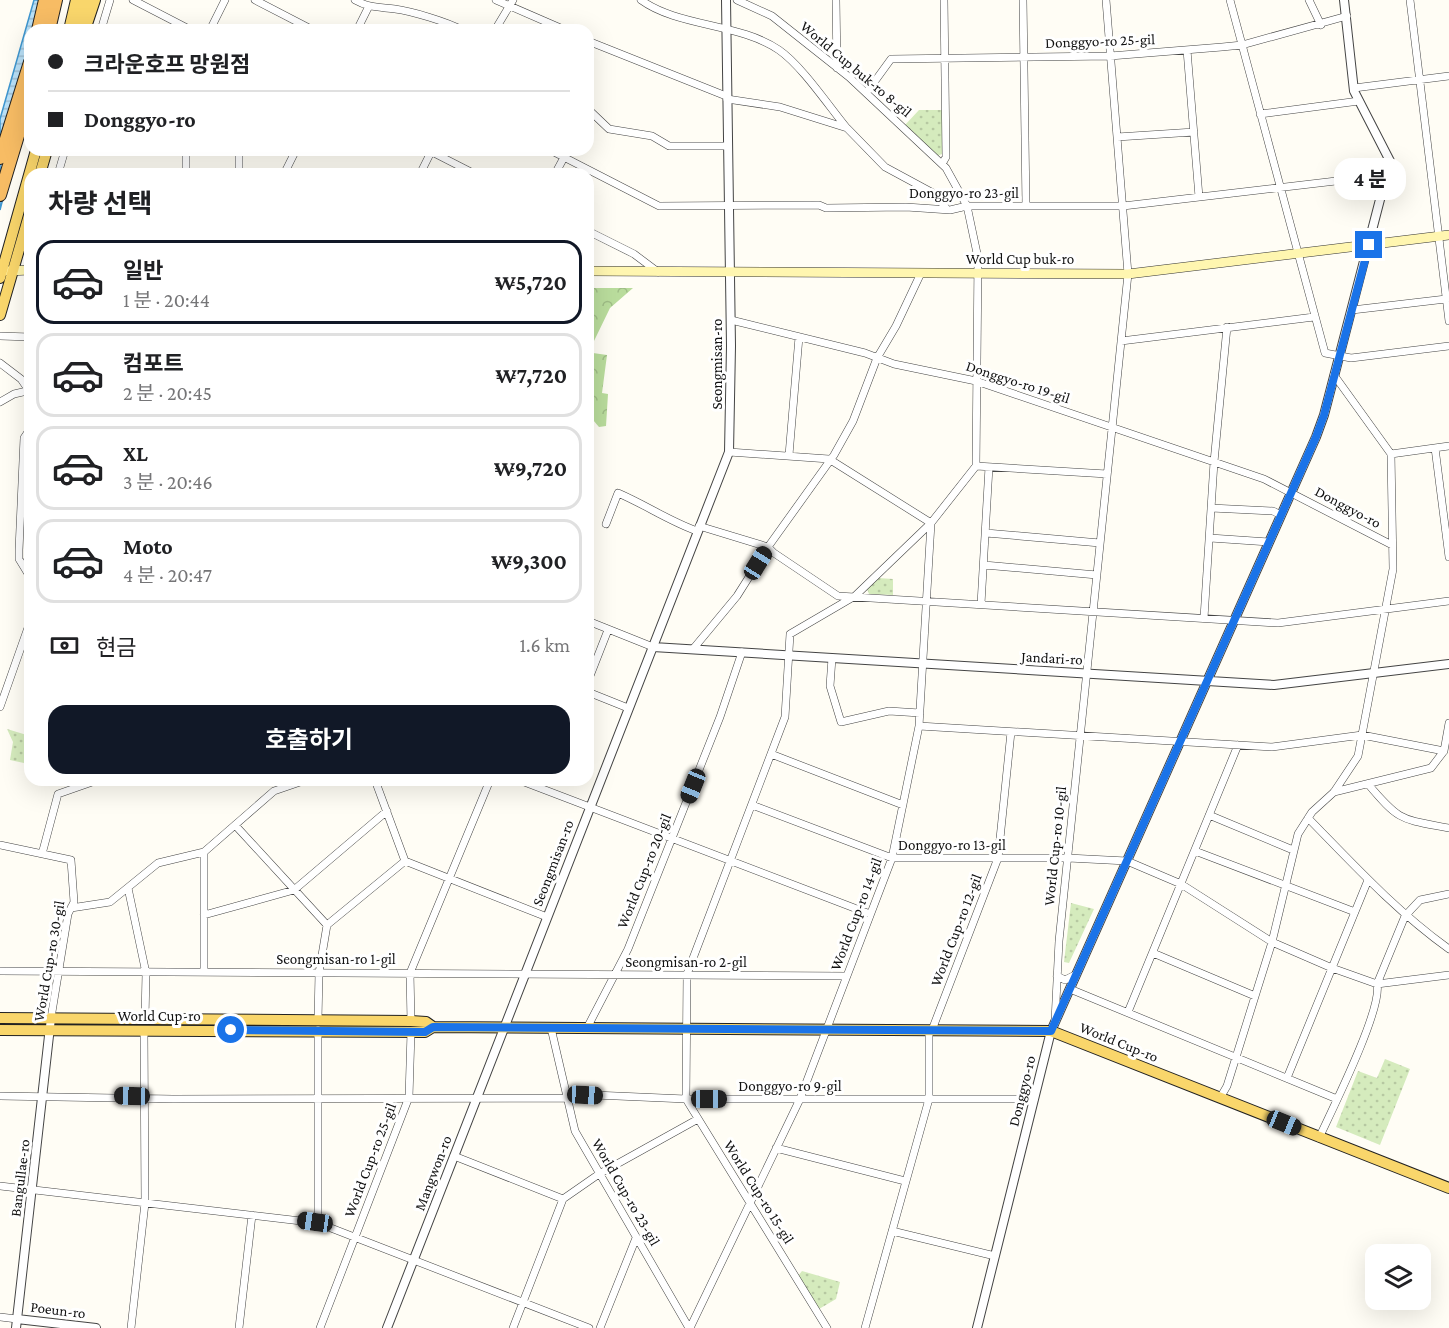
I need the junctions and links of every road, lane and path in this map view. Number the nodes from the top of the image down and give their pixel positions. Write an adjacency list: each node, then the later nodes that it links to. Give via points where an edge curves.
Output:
1 (45, 0): 28 (highway)
2 (56, 0): 29 (highway)
3 (70, 0): 30 (main road)
4 (76, 0): 31 (main road)
5 (85, 0): 32 (main road)
6 (95, 0): 33 (main road)
7 (110, 0): 34 (street)
8 (133, 0): 35 (street)
9 (225, 0): 36 (street)
10 (255, 0): 27 (street)
11 (355, 0): 25 (street)
12 (496, 0): 24 (street)
13 (641, 0): 44 (street)
14 (726, 0): 44 (street, Seongmisan-ro)
15 (737, 0): 51 (street, World Cup buk-ro 8-gil, via 772,16)
16 (837, 0): 51 (street)
17 (944, 0): 50 (street)
18 (1023, 0): 49 (street)
19 (1106, 0): 48 (street, World Cup-ro 10-gil)
20 (1230, 0): 46 (street)
21 (1309, 0): 43 (street)
22 (1344, 0): 26 (street, Donggyo-ro)
23 (1410, 0): 53 (street)
24 (512, 3): 41 (street); 42 (street)
25 (368, 8): 39 (street); 40 (street, via 397,9)
26 (1347, 16): 43 (street, Donggyo-ro 25-gil); 55 (street, Donggyo-ro)
27 (297, 21): 37 (street); 38 (street)
28 (39, 24)
29 (50, 24)
30 (68, 24)
31 (70, 24)
32 (80, 24)
33 (87, 24)
34 (103, 24)
35 (179, 24)
36 (213, 24)
37 (295, 24)
38 (303, 24)
39 (360, 24)
40 (451, 24)
41 (499, 24)
42 (553, 24)
43 (1321, 25): 46 (street, Donggyo-ro 25-gil)
44 (726, 29): 57 (street, Seongmisan-ro); 62 (street, via 780,50)
45 (594, 43): 57 (street)
46 (1242, 45): 47 (street, Donggyo-ro 25-gil); 59 (street)
47 (1187, 50): 48 (street, Donggyo-ro 25-gil); 63 (street)
48 (1110, 56): 49 (street, Donggyo-ro 25-gil); 64 (street, World Cup-ro 10-gil)
49 (1024, 57): 50 (street, Donggyo-ro 25-gil); 81 (street)
50 (945, 59): 56 (street, Donggyo-ro 25-gil, via 891,59); 69 (street, via 946,157)
51 (837, 68): 56 (street, World Cup buk-ro 8-gil)
52 (1449, 76): 53 (street)
53 (1419, 80): 55 (street); 85 (street)
54 (24, 81): 68 (highway)
55 (1354, 88): 58 (street, Donggyo-ro)
56 (867, 92): 69 (street, World Cup buk-ro 8-gil)
57 (727, 98): 62 (street, via 780,107); 65 (street, Seongmisan-ro)
58 (1359, 101): 59 (street); 73 (street, Donggyo-ro, via 1390,157)
59 (1260, 114): 74 (street)
60 (594, 115): 65 (street, via 610,130 652,136 669,146)
61 (24, 116): 76 (highway)
62 (847, 128): 82 (street, via 885,167 935,194)
63 (1194, 132): 64 (street); 77 (street)
64 (1117, 137): 80 (street, World Cup-ro 10-gil)
65 (728, 146): 78 (street, Seongmisan-ro)
66 (440, 156): 70 (street)
67 (570, 156): 71 (street, Donggyo-ro 23-gil)
68 (0, 158)
69 (942, 164): 79 (street, World Cup buk-ro 8-gil)
70 (463, 168)
71 (591, 168)
72 (594, 170): 78 (street, Donggyo-ro 23-gil, via 659,206)
73 (1387, 175): 74 (street, Donggyo-ro 23-gil); 86 (street, Donggyo-ro)
74 (1280, 187): 77 (street, Donggyo-ro 23-gil); 87 (street)
75 (24, 193): 94 (main road)
76 (0, 195)
77 (1199, 197): 80 (street, Donggyo-ro 23-gil)
78 (729, 205): 82 (street, Donggyo-ro 23-gil); 91 (street, Seongmisan-ro)
79 (966, 206): 81 (street, Donggyo-ro 23-gil); 82 (street, Donggyo-ro 23-gil); 95 (street, World Cup buk-ro 8-gil, via 978,258)
80 (1122, 206): 81 (street, Donggyo-ro 23-gil); 96 (street, World Cup-ro 10-gil)
81 (1026, 207)
82 (946, 208)
83 (24, 234): 89 (main road)
84 (594, 234): 92 (street, via 634,254)
85 (1444, 236): 86 (main road, World Cup buk-ro); 97 (street)
86 (1369, 245): 87 (main road, World Cup buk-ro); 98 (street, Donggyo-ro)
87 (1297, 254): 96 (main road, World Cup buk-ro); 100 (street)
88 (24, 270): 89 (main road)
89 (14, 271): 94 (main road); 99 (main road)
90 (594, 271): 92 (main road, World Cup buk-ro)
91 (729, 271): 92 (main road, World Cup buk-ro); 93 (main road, World Cup buk-ro); 101 (street, Seongmisan-ro)
92 (658, 272)
93 (921, 273): 95 (main road, World Cup buk-ro); 110 (street)
94 (1, 274)
95 (976, 274): 96 (main road, World Cup buk-ro); 113 (street, World Cup buk-ro 8-gil)
96 (1128, 274): 107 (street, World Cup-ro 10-gil)
97 (1446, 299): 98 (street); 102 (street)
98 (1352, 310): 109 (street, Donggyo-ro)
99 (0, 315)
100 (1314, 317): 103 (street); 109 (street, via 1325,353)
101 (731, 320): 106 (street, Donggyo-ro 19-gil); 121 (street, Seongmisan-ro)
102 (1449, 321)
103 (1227, 327): 107 (street); 125 (street)
104 (0, 336): 105 (street)
105 (24, 337)
106 (799, 337): 110 (street, Donggyo-ro 19-gil); 123 (street)
107 (1120, 341): 117 (street, World Cup-ro 10-gil)
108 (1449, 346): 109 (street)
109 (1340, 356): 112 (street, Donggyo-ro)
110 (877, 358): 113 (street, Donggyo-ro 19-gil); 124 (street, via 853,421)
111 (0, 363): 114 (street)
112 (1334, 375): 122 (street); 129 (street, Donggyo-ro, via 1324,415)
113 (976, 381): 117 (street, Donggyo-ro 19-gil); 126 (street, World Cup buk-ro 8-gil)
114 (24, 384)
115 (24, 393): 116 (street)
116 (0, 402)
117 (1111, 428): 125 (street, Donggyo-ro 19-gil); 128 (street, World Cup-ro 10-gil)
118 (24, 438): 143 (street, via 19,550)
119 (1449, 447): 120 (street)
120 (1435, 448): 122 (street); 141 (street)
121 (729, 452): 123 (street); 134 (street, Seongmisan-ro)
122 (1391, 454): 139 (street)
123 (789, 455): 124 (street)
124 (829, 459): 132 (street); 140 (street)
125 (1214, 462): 129 (street, Donggyo-ro 19-gil); 130 (street)
126 (976, 466): 127 (street); 132 (street)
127 (989, 467): 128 (street); 135 (street)
128 (1107, 474): 138 (street, World Cup-ro 10-gil)
129 (1291, 492): 131 (street, Donggyo-ro); 139 (street, Donggyo-ro)
130 (1211, 508): 131 (street); 136 (street)
131 (1281, 514): 137 (street, Donggyo-ro)
132 (931, 523): 145 (street); 146 (street, World Cup-ro 14-gil)
133 (606, 524): 134 (street, via 618,493 669,520)
134 (698, 528): 140 (street); 156 (street, Seongmisan-ro)
135 (986, 533): 138 (street); 142 (street)
136 (1210, 538): 137 (street); 151 (street)
137 (1269, 542): 152 (street, Donggyo-ro)
138 (1100, 543): 144 (street, World Cup-ro 10-gil)
139 (1392, 545): 149 (street)
140 (768, 547): 145 (street, via 838,596); 157 (street, via 737,596)
141 (1449, 557)
142 (984, 565): 144 (street); 148 (street)
143 (24, 567)
144 (1097, 575): 150 (street, World Cup-ro 10-gil)
145 (855, 596): 146 (street); 159 (street, via 790,634)
146 (926, 601): 148 (street); 161 (street, World Cup-ro 14-gil)
147 (1449, 602): 149 (street)
148 (981, 604): 150 (street)
149 (1386, 609): 152 (street, via 1278,623); 164 (street)
150 (1092, 612): 151 (street); 165 (street, World Cup-ro 10-gil)
151 (1204, 618): 152 (street)
152 (1234, 621): 166 (street, Donggyo-ro)
153 (594, 624): 154 (street)
154 (608, 630): 156 (street); 163 (street)
155 (24, 639): 168 (street)
156 (652, 647): 157 (street, Jandari-ro); 169 (street, Seongmisan-ro)
157 (693, 649): 158 (street, Jandari-ro)
158 (742, 652): 159 (street, Jandari-ro); 195 (street, World Cup-ro 20-gil)
159 (789, 655): 160 (street, Jandari-ro); 179 (street, via 785,717)
160 (832, 658): 161 (street, Jandari-ro); 170 (street, via 830,686 841,722 889,711)
161 (924, 664): 165 (street, Jandari-ro); 170 (street, World Cup-ro 14-gil)
162 (1449, 664): 164 (street, Jandari-ro)
163 (594, 666)
164 (1373, 672): 166 (street, Jandari-ro, via 1274,685); 174 (street)
165 (1086, 673): 166 (street, Jandari-ro); 175 (street, World Cup-ro 10-gil)
166 (1208, 681): 176 (street, Donggyo-ro)
167 (594, 694): 169 (street)
168 (0, 707)
169 (628, 708): 189 (street, Seongmisan-ro)
170 (920, 713): 172 (street, World Cup-ro 14-gil)
171 (1449, 723): 178 (street)
172 (919, 726): 173 (street); 188 (street, World Cup-ro 14-gil)
173 (1011, 732): 175 (street); 202 (street, World Cup-ro 12-gil)
174 (1362, 735): 177 (street, via 1272,747); 178 (street); 186 (street, via 1358,756)
175 (1081, 736): 176 (street); 203 (street, World Cup-ro 10-gil)
176 (1181, 742): 177 (street); 206 (street, Donggyo-ro)
177 (1238, 745): 191 (street)
178 (1444, 751): 180 (street, via 1431,768)
179 (771, 754): 187 (street); 188 (street)
180 (1368, 784): 186 (street); 194 (street, via 1401,818)
181 (81, 786): 200 (street, via 58,794)
182 (289, 786): 193 (street, via 274,791)
183 (377, 786): 190 (street)
184 (487, 786): 207 (street)
185 (535, 786): 189 (street)
186 (1334, 792): 192 (street)
187 (752, 805): 201 (street, Donggyo-ro 13-gil); 205 (street)
188 (903, 805): 201 (street, World Cup-ro 14-gil)
189 (590, 807): 195 (street); 219 (street, Seongmisan-ro)
190 (387, 811): 204 (street); 212 (street)
191 (1209, 815): 197 (street); 198 (street)
192 (1308, 818): 197 (street); 208 (street)
193 (235, 825): 199 (street); 212 (street)
194 (1449, 828)
195 (672, 838): 205 (street); 235 (street, World Cup-ro 20-gil)
196 (0, 846): 200 (street, World Cup-ro 30-gil)
197 (1293, 850): 210 (street)
198 (1195, 851): 209 (street); 210 (street)
199 (204, 852): 211 (street, via 158,863); 217 (street)
200 (42, 854): 214 (street, World Cup-ro 30-gil, via 71,860)
201 (892, 858): 202 (street, Donggyo-ro 13-gil); 216 (street, World Cup-ro 14-gil)
202 (998, 858): 203 (street, Donggyo-ro 13-gil); 257 (street, World Cup-ro 12-gil)
203 (1068, 858): 206 (street, Donggyo-ro 13-gil); 237 (street, World Cup-ro 10-gil)
204 (405, 861): 207 (street); 220 (street)
205 (730, 861): 216 (street); 232 (street)
206 (1127, 861): 209 (street); 233 (street, Donggyo-ro)
207 (448, 878): 219 (street); 230 (street)
208 (1368, 879): 215 (street); 218 (street)
209 (1181, 884): 221 (street); 223 (street)
210 (1286, 885): 215 (street); 221 (street)
211 (129, 888): 214 (street, via 110,902); 228 (street)
212 (294, 890): 217 (street); 220 (street)
213 (1449, 894): 218 (street, via 1420,900)
214 (71, 908): 226 (street, World Cup-ro 30-gil)
215 (1355, 912): 224 (street)
216 (870, 914): 236 (street, World Cup-ro 14-gil)
217 (204, 915): 227 (street)
218 (1405, 916): 222 (street); 238 (street)
219 (547, 917): 231 (street, Seongmisan-ro)
220 (327, 925): 229 (street)
221 (1272, 942): 224 (street); 240 (street)
222 (1449, 949)
223 (1153, 953): 240 (street); 241 (street)
224 (1332, 968): 238 (street); 262 (street)
225 (0, 971): 226 (street, Seongmisan-ro 1-gil)
226 (59, 972): 228 (street, Seongmisan-ro 1-gil); 244 (street, World Cup-ro 30-gil)
227 (204, 972): 228 (street, Seongmisan-ro 1-gil); 229 (street, Seongmisan-ro 1-gil)
228 (146, 973): 246 (street, World Cup-ro)
229 (319, 973): 230 (street, Seongmisan-ro 1-gil); 247 (street)
230 (410, 973): 231 (street, Seongmisan-ro 1-gil); 249 (street, World Cup-ro 25-gil)
231 (526, 974): 235 (street, Seongmisan-ro 2-gil); 250 (street, Seongmisan-ro)
232 (687, 974): 235 (street, Seongmisan-ro 2-gil); 236 (street, Seongmisan-ro 2-gil); 253 (street)
233 (1075, 975): 237 (street, via 1065,980); 239 (street, Donggyo-ro)
234 (1449, 975): 238 (street)
235 (616, 976): 252 (street, World Cup-ro 20-gil)
236 (847, 976): 256 (street, World Cup-ro 14-gil)
237 (1057, 976): 248 (street, World Cup-ro 10-gil)
238 (1377, 984): 273 (street, via 1380,992)
239 (1070, 988): 241 (street); 248 (street, Donggyo-ro)
240 (1255, 996): 261 (street)
241 (1128, 1012): 261 (street)
242 (0, 1018): 243 (main road, World Cup-ro)
243 (16, 1018): 244 (main road, World Cup-ro); 255 (main road)
244 (51, 1018): 245 (main road, World Cup-ro); 258 (street, World Cup-ro 30-gil)
245 (91, 1019): 246 (main road, World Cup-ro); 259 (main road)
246 (145, 1019): 247 (main road, World Cup-ro)
247 (318, 1025): 249 (main road, World Cup-ro); 260 (main road, World Cup-ro); 266 (street)
248 (1053, 1026): 257 (main road, World Cup-ro); 270 (main road, World Cup-ro); 275 (street, Donggyo-ro)
249 (411, 1027): 250 (main road, World Cup-ro, via 425,1032 433,1027); 267 (street, World Cup-ro 25-gil)
250 (504, 1027): 251 (main road, World Cup-ro); 268 (street, Mangwon-ro)
251 (550, 1028): 252 (main road, World Cup-ro); 269 (street, World Cup-ro 23-gil)
252 (587, 1028): 253 (main road, World Cup-ro)
253 (686, 1029): 256 (main road, World Cup-ro); 271 (street)
254 (0, 1030): 255 (main road, World Cup-ro)
255 (16, 1030): 258 (main road, World Cup-ro)
256 (826, 1030): 257 (main road, World Cup-ro); 272 (street, World Cup-ro 14-gil)
257 (930, 1030): 274 (street)
258 (50, 1031): 259 (main road, World Cup-ro); 264 (street, Bangullae-ro)
259 (92, 1031): 260 (main road, World Cup-ro)
260 (144, 1031): 265 (street)
261 (1236, 1057): 262 (street); 270 (street)
262 (1287, 1078): 273 (street)
263 (0, 1096): 264 (street, Donggyo-ro 9-gil)
264 (43, 1096): 265 (street, Donggyo-ro 9-gil); 284 (street, Bangullae-ro)
265 (145, 1096): 266 (street, Donggyo-ro 9-gil); 286 (street)
266 (318, 1097): 267 (street, Donggyo-ro 9-gil); 289 (street)
267 (410, 1097): 268 (street, Donggyo-ro 9-gil); 291 (street, World Cup-ro 25-gil)
268 (477, 1097): 269 (street, Donggyo-ro 9-gil); 279 (street, Mangwon-ro)
269 (565, 1098): 271 (street, Donggyo-ro 9-gil, via 571,1094); 280 (street, World Cup-ro 23-gil, via 575,1131)
270 (1220, 1098): 277 (main road, World Cup-ro)
271 (686, 1099): 272 (street, Donggyo-ro 9-gil); 276 (street, World Cup-ro 15-gil)
272 (800, 1099): 274 (street, Donggyo-ro 9-gil); 278 (street, World Cup-ro 14-gil)
273 (1337, 1099): 277 (street)
274 (928, 1100): 275 (street, Donggyo-ro 9-gil); 281 (street)
275 (1034, 1100): 293 (street, Donggyo-ro)
276 (698, 1119): 280 (street); 287 (street, World Cup-ro 15-gil)
277 (1319, 1137): 283 (main road, World Cup-ro)
278 (776, 1148): 281 (street); 287 (street, World Cup-ro 14-gil)
279 (454, 1156): 285 (street); 294 (street, Mangwon-ro)
280 (599, 1174): 285 (street); 292 (street, World Cup-ro 23-gil)
281 (906, 1181): 290 (street)
282 (0, 1186): 284 (street)
283 (1449, 1188)
284 (33, 1190): 286 (street); 297 (street, Bangullae-ro)
285 (563, 1199): 295 (street)
286 (145, 1203): 288 (street); 299 (street)
287 (750, 1203): 306 (street, World Cup-ro 14-gil); 307 (street, World Cup-ro 15-gil)
288 (252, 1215): 289 (street); 300 (street)
289 (318, 1223): 291 (street)
290 (892, 1231): 293 (street); 308 (street)
291 (355, 1236): 294 (street); 301 (street, World Cup-ro 25-gil)
292 (636, 1238): 305 (street); 306 (street, World Cup-ro 23-gil)
293 (995, 1256): 309 (street, Donggyo-ro)
294 (413, 1260): 295 (street); 302 (street, Mangwon-ro)
295 (523, 1302): 303 (street); 304 (street)
296 (0, 1317): 297 (street)
297 (17, 1323): 298 (street, Poeun-ro)
298 (96, 1328)
299 (131, 1328)
300 (239, 1328)
301 (320, 1328)
302 (387, 1328)
303 (513, 1328)
304 (589, 1328)
305 (600, 1328)
306 (690, 1328)
307 (827, 1328)
308 (864, 1328)
309 (977, 1328)

